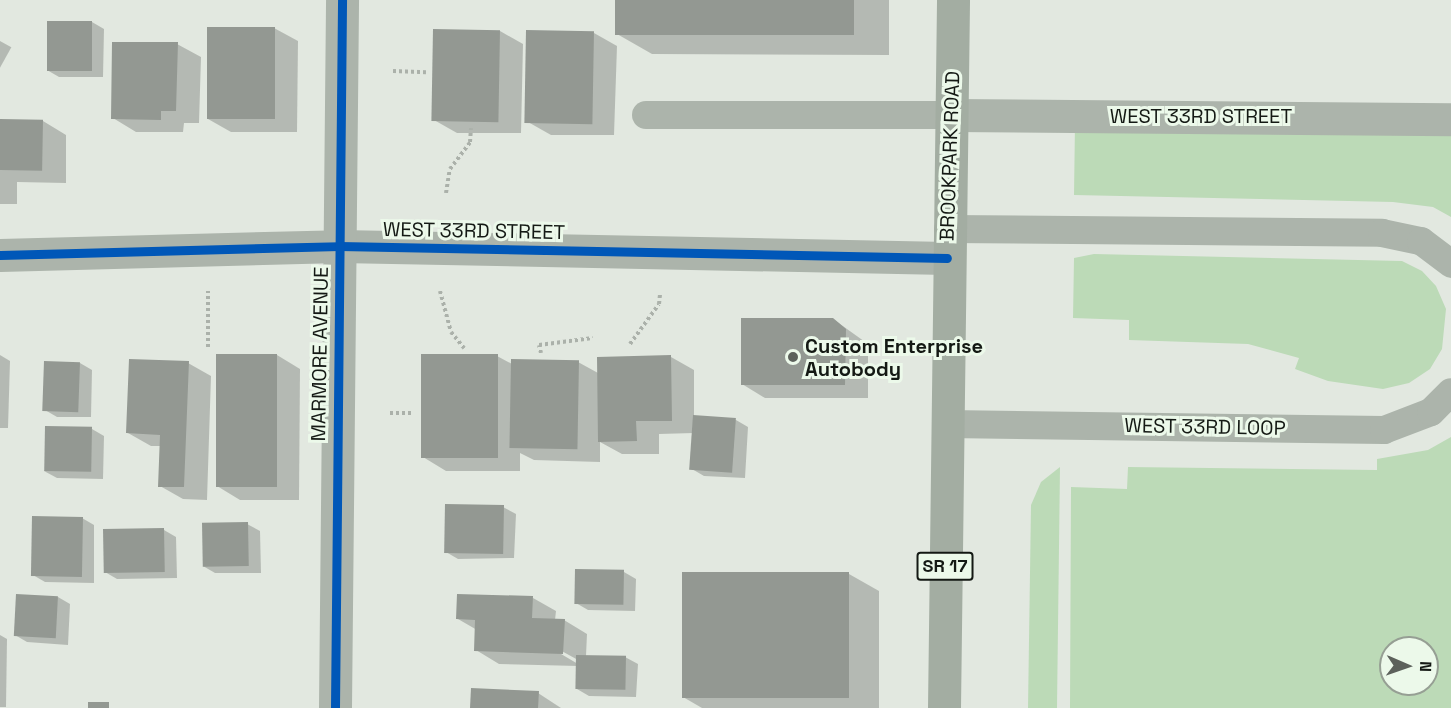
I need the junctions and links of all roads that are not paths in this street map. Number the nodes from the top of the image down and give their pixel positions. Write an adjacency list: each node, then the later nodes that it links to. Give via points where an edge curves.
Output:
1 (342, 0): 7 (street, MARMORE AVENUE)
2 (953, 0): 4 (main road, BROOKPARK ROAD / SR 17)
3 (646, 115): 4 (lane)
4 (952, 115): 5 (street, WEST 33RD STREET); 6 (main road, BROOKPARK ROAD / SR 17)
5 (1451, 119)
6 (947, 244): 7 (street, WEST 33RD STREET); 9 (lane, via 1382,233 1421,241); 11 (main road, BROOKPARK ROAD / SR 17)
7 (339, 246): 8 (street, WEST 33RD STREET); 12 (street, MARMORE AVENUE)
8 (0, 255)
9 (1451, 264)
10 (1451, 392): 11 (lane, WEST 33RD LOOP, via 1431,412 1384,430)
11 (947, 424): 13 (main road, BROOKPARK ROAD / SR 17)
12 (335, 708)
13 (944, 708)

